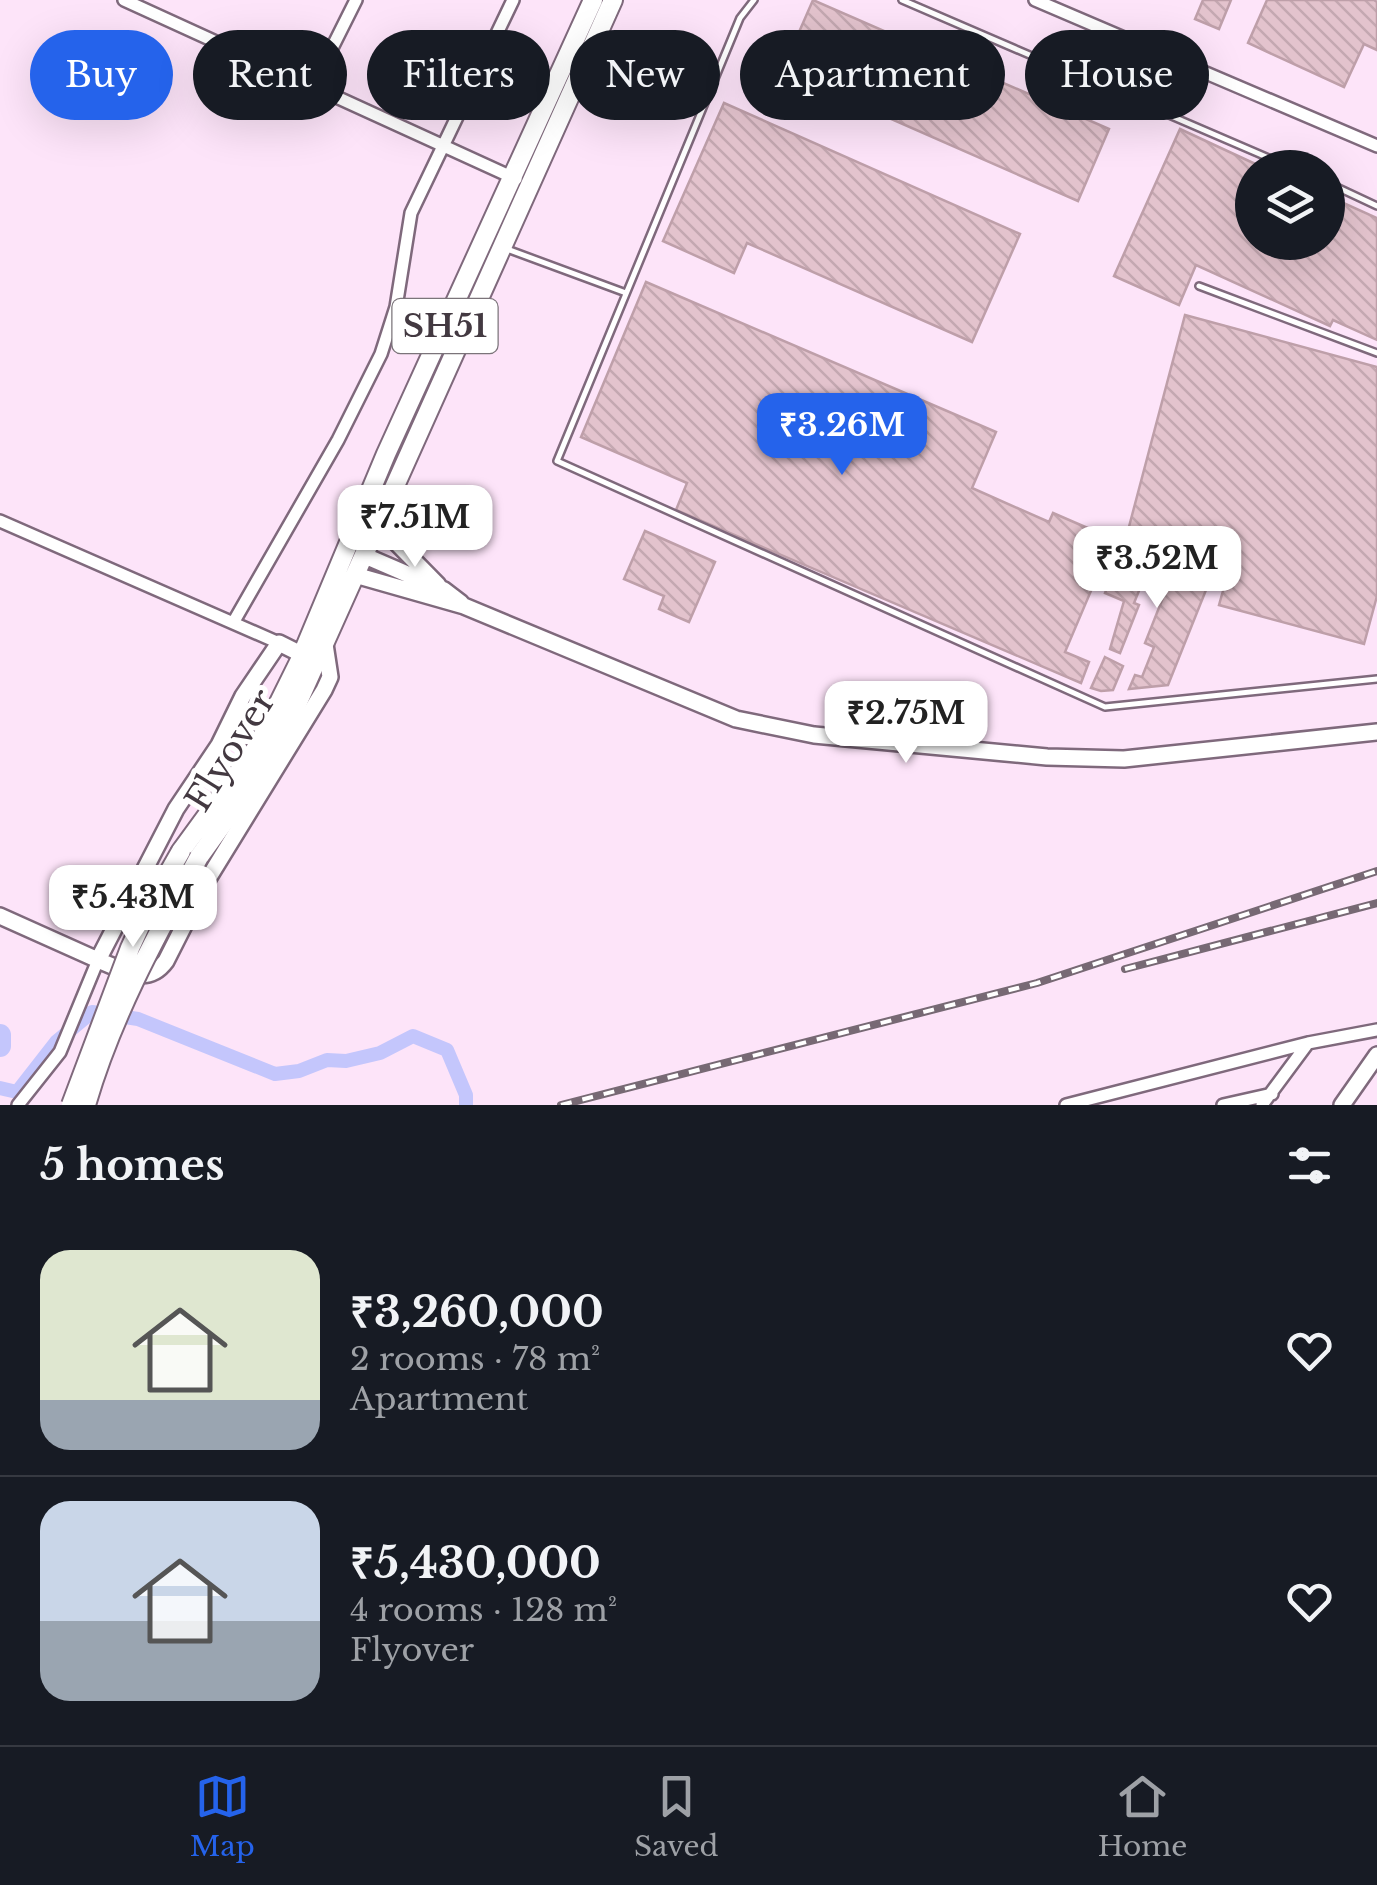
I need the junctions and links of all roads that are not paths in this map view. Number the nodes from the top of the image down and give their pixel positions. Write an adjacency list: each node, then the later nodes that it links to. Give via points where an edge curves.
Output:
1 (124, 0): 10 (street)
2 (356, 0): 9 (street)
3 (513, 0): 12 (street)
4 (593, 0): 15 (main road, SH51)
5 (613, 0): 15 (main road, SH51)
6 (754, 0): 20 (lane, via 740,18)
7 (902, 0): 14 (lane)
8 (1035, 0): 13 (street)
9 (341, 30)
10 (193, 31)
11 (347, 102): 12 (street)
12 (441, 145): 15 (street); 28 (street, via 410,213 400,291 381,354)
13 (1377, 146)
14 (1250, 150)
15 (521, 181): 18 (main road, SH51); 31 (main road, SH51, via 386,454)
16 (1345, 192): 17 (lane)
17 (1377, 206)
18 (502, 246): 20 (lane); 23 (main road, SH51)
19 (1199, 286): 21 (lane)
20 (626, 294): 32 (lane, via 557,461 1105,708)
21 (1377, 353)
22 (0, 520): 28 (street)
23 (378, 524): 24 (main road, SH51); 26 (street)
24 (362, 554): 25 (main road, SH51); 26 (street)
25 (354, 575): 27 (street); 30 (main road, SH51)
26 (444, 590): 27 (street)
27 (464, 606): 33 (street, via 736,719 814,735 1124,758)
28 (232, 623): 29 (street)
29 (279, 643): 31 (street); 36 (street, via 176,809)
30 (325, 644): 34 (main road, Flyover / SH51, via 256,778); 36 (street, via 330,677 324,690 206,882 166,961 142,976)
31 (302, 655): 34 (main road, Flyover / SH51, via 257,747)
32 (1377, 679)
33 (1377, 732)
34 (190, 854): 42 (main road, Flyover / SH51, bridge, via 148,909); 43 (main road, Flyover / SH51, bridge)
35 (0, 916): 36 (street)
36 (98, 960): 41 (street, via 68,1036)
37 (1377, 1030): 38 (street)
38 (1308, 1044): 40 (street); 44 (street)
39 (1377, 1056): 47 (street)
40 (1272, 1094): 45 (street); 46 (street)
41 (18, 1105)
42 (70, 1105)
43 (86, 1105)
44 (1066, 1105)
45 (1224, 1105)
46 (1262, 1105)
47 (1342, 1105)

